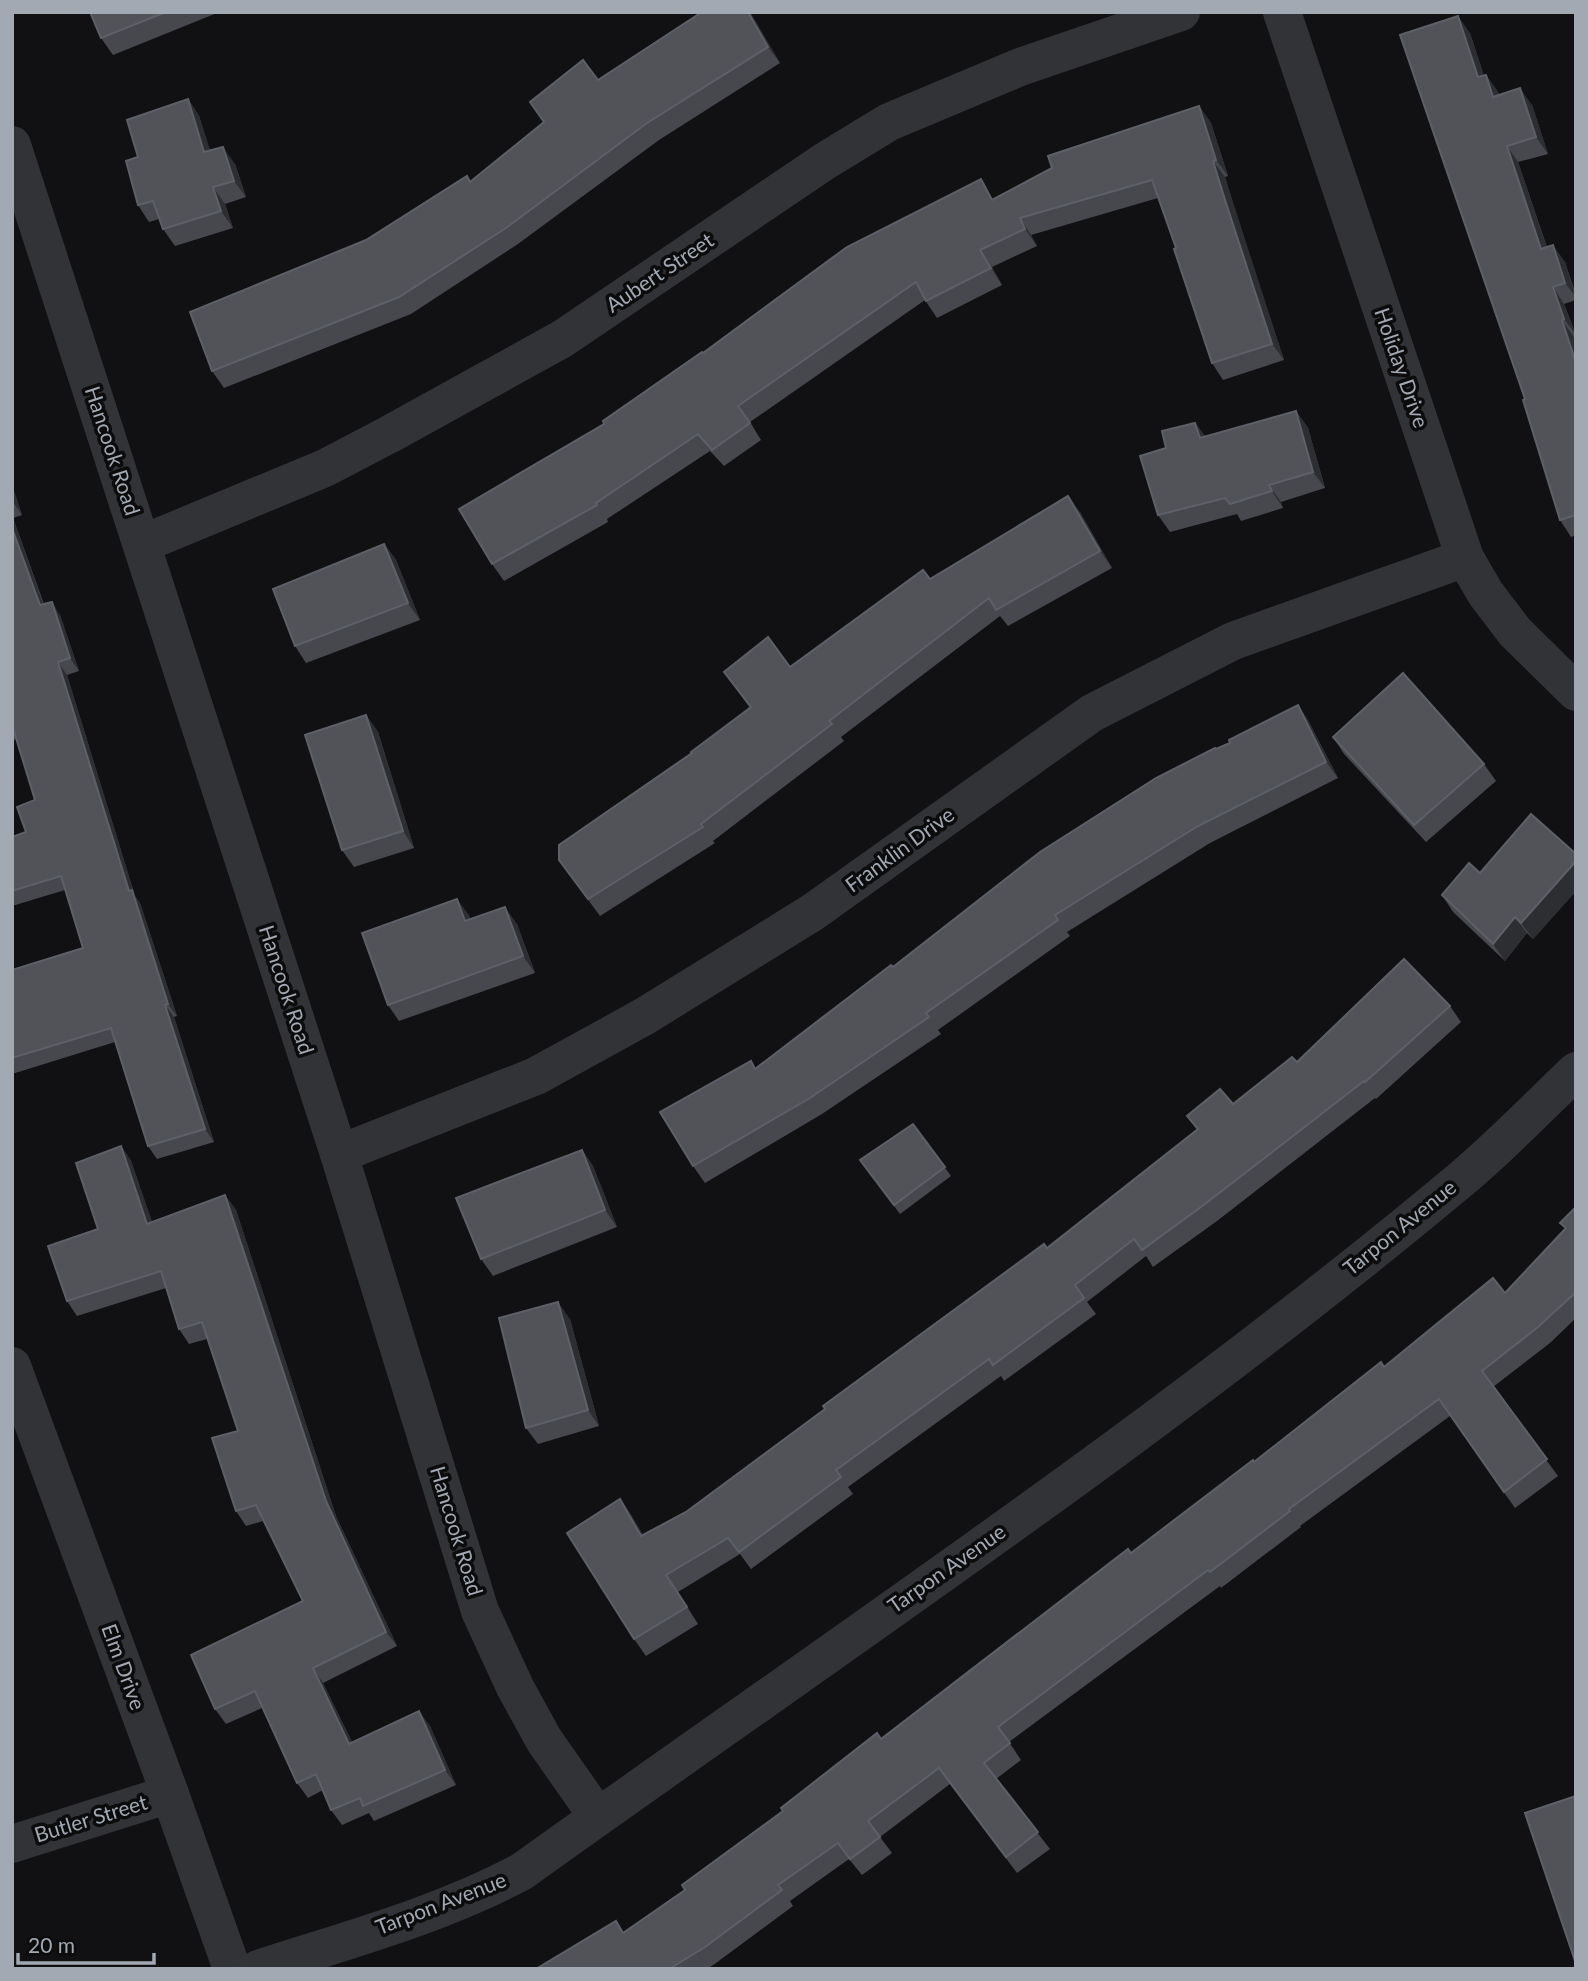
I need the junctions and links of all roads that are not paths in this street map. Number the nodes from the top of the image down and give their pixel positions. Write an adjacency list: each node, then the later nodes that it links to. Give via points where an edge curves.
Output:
1 (1181, 12): 4 (street, Aubert Street, via 1020,67 889,122 562,339 325,468)
2 (1282, 12): 5 (street, Holiday Drive)
3 (12, 145): 4 (street, Hancook Road)
4 (142, 544): 8 (street, Hancook Road)
5 (1465, 558): 6 (street, Holiday Drive, via 1515,632); 8 (street, Franklin Drive, via 1233,641 1092,713 813,912 645,1016 536,1076)
6 (1576, 692)
7 (1576, 1071): 11 (street, Tarpon Avenue, via 1461,1179 1261,1339 1063,1487)
8 (339, 1154): 11 (street, Hancook Road, via 480,1611 544,1740)
9 (12, 1366): 10 (street, Elm Drive)
10 (170, 1794): 12 (street, Butler Street); 13 (street, Elm Drive)
11 (598, 1817): 14 (street, Tarpon Avenue, via 521,1872 484,1891)
12 (12, 1844)
13 (232, 1969)
14 (258, 1969)

